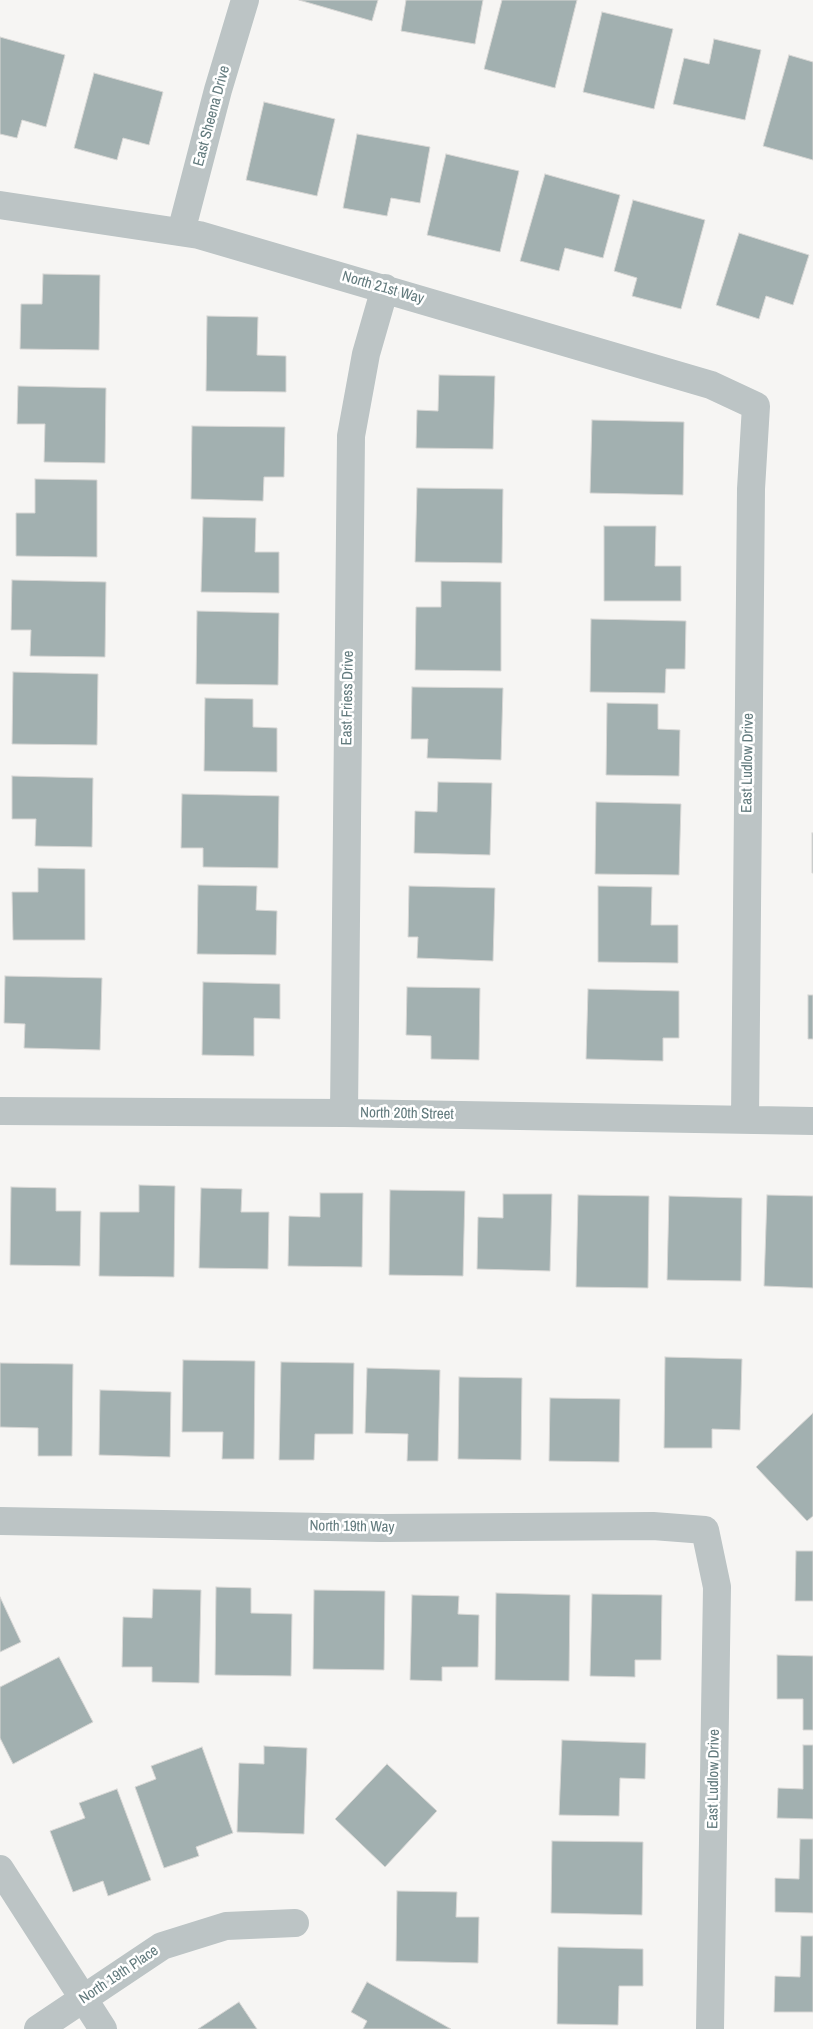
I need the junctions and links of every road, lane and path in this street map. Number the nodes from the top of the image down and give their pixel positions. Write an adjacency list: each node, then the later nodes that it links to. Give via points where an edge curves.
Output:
1 (245, 0): 3 (street, East Sheena Drive)
2 (0, 205): 3 (street, North 21st Way)
3 (181, 232): 4 (street, North 21st Way)
4 (385, 288): 5 (street, North 21st Way, via 710,385); 7 (street, East Friess Drive, via 366,354 351,436)
5 (756, 406): 8 (street, East Ludlow Drive, via 751,489)
6 (0, 1111): 7 (street, North 20th Street)
7 (344, 1113): 8 (street, North 20th Street)
8 (745, 1119): 9 (street, North 20th Street)
9 (813, 1121)
10 (0, 1521): 11 (street, North 19th Way, via 380,1528 653,1526)
11 (705, 1530): 17 (street, East Ludlow Drive, via 716,1587)
12 (0, 1869): 14 (street)
13 (295, 1923): 14 (street, North 19th Place, via 226,1926 162,1946)
14 (83, 1999): 15 (street, North 19th Place); 16 (street)
15 (38, 2029)
16 (103, 2029)
17 (710, 2029)

